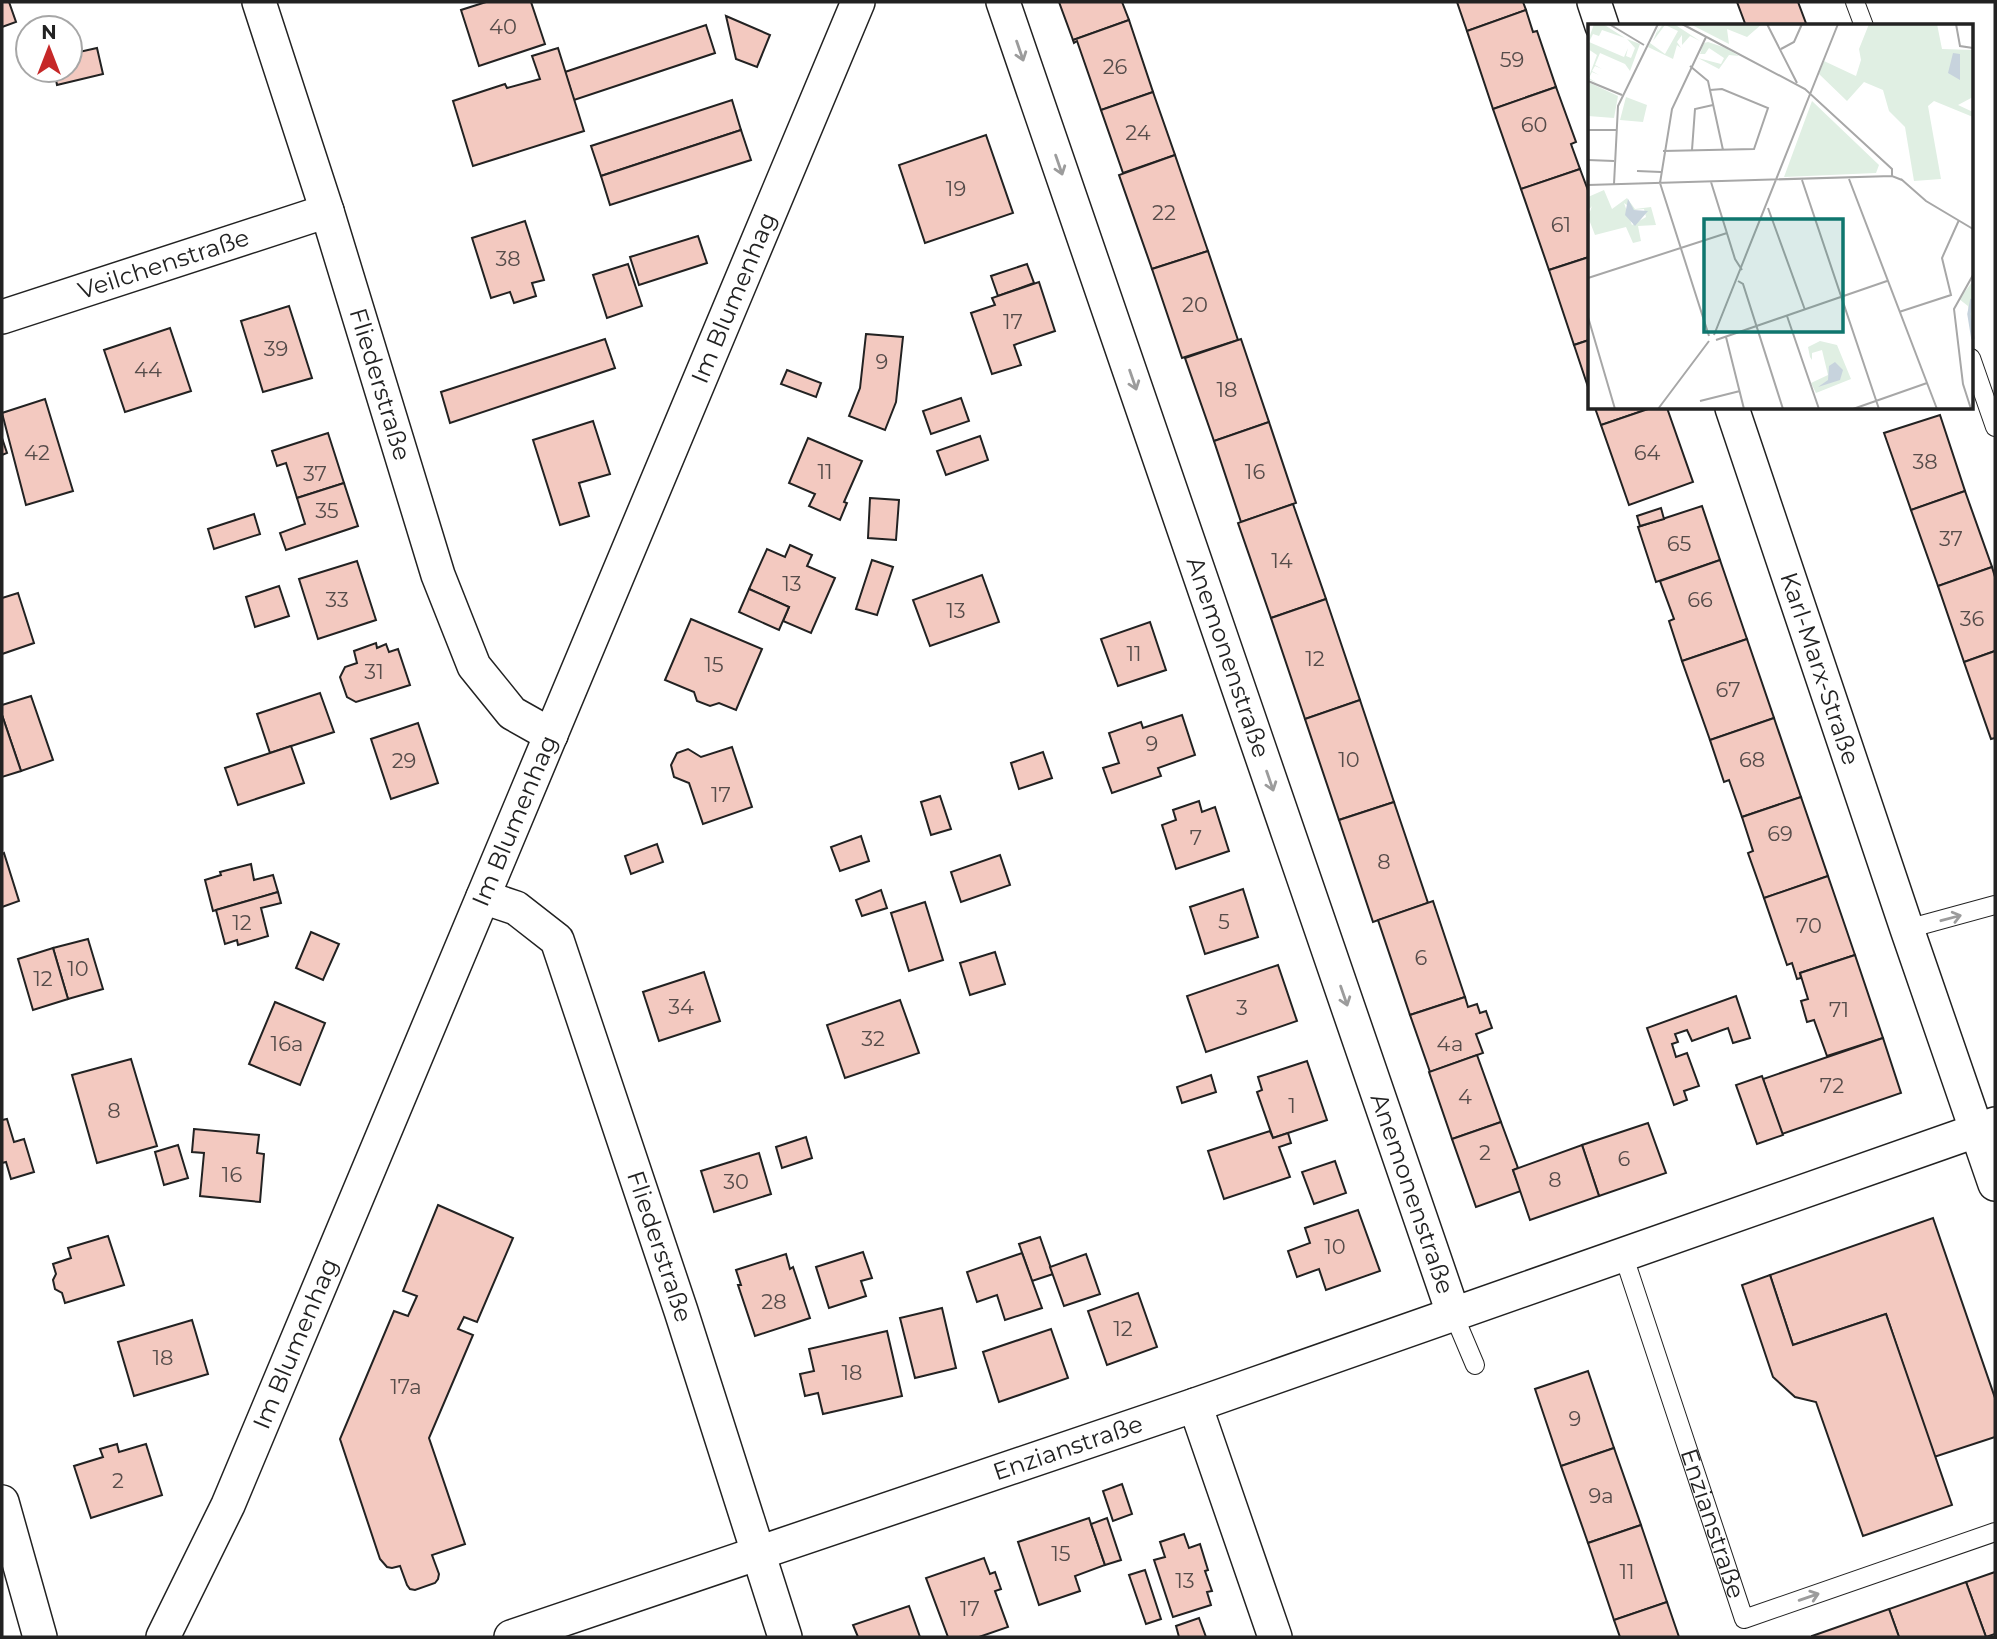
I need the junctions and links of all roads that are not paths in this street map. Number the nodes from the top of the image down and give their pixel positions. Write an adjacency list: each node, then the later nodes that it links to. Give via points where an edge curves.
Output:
1 (259, 2): 8 (street, Fliederstraße)
2 (858, 2): 13 (street, Im Blumenhag)
3 (1003, 2): 20 (street, Anemonenstraße, one-way to 20)
4 (1594, 2): 6 (street)
5 (1856, 2): 7 (lane)
6 (1601, 24)
7 (1863, 24)
8 (327, 211): 9 (street, Veilchenstraße); 13 (street, Fliederstraße, via 438,575 474,666 512,713)
9 (2, 317)
10 (1972, 361): 12 (lane)
11 (1733, 410): 16 (street, Karl-Marx-Straße)
12 (1995, 427)
13 (551, 736): 14 (street, Im Blumenhag)
14 (483, 897): 25 (street, Fliederstraße, via 516,908 557,940); 27 (street, Im Blumenhag, via 228,1504)
15 (1995, 905): 16 (lane, one-way to 15)
16 (1907, 929): 17 (street, Karl-Marx-Straße)
17 (1986, 1126): 18 (street, Karl-Marx-Straße); 19 (street, Enzianstraße)
18 (1995, 1184)
19 (1623, 1254): 20 (street, Enzianstraße); 24 (lane, Enzianstraße, one-way to 24, via 1744,1619)
20 (1452, 1313): 21 (lane); 22 (street, Enzianstraße)
21 (1475, 1365)
22 (1195, 1405): 25 (street, Enzianstraße); 30 (street)
23 (2, 1503): 26 (street)
24 (1995, 1532)
25 (758, 1555): 28 (street, Enzianstraße); 29 (street, Fliederstraße)
26 (40, 1637)
27 (163, 1637)
28 (511, 1637)
29 (785, 1637)
30 (1275, 1637)

